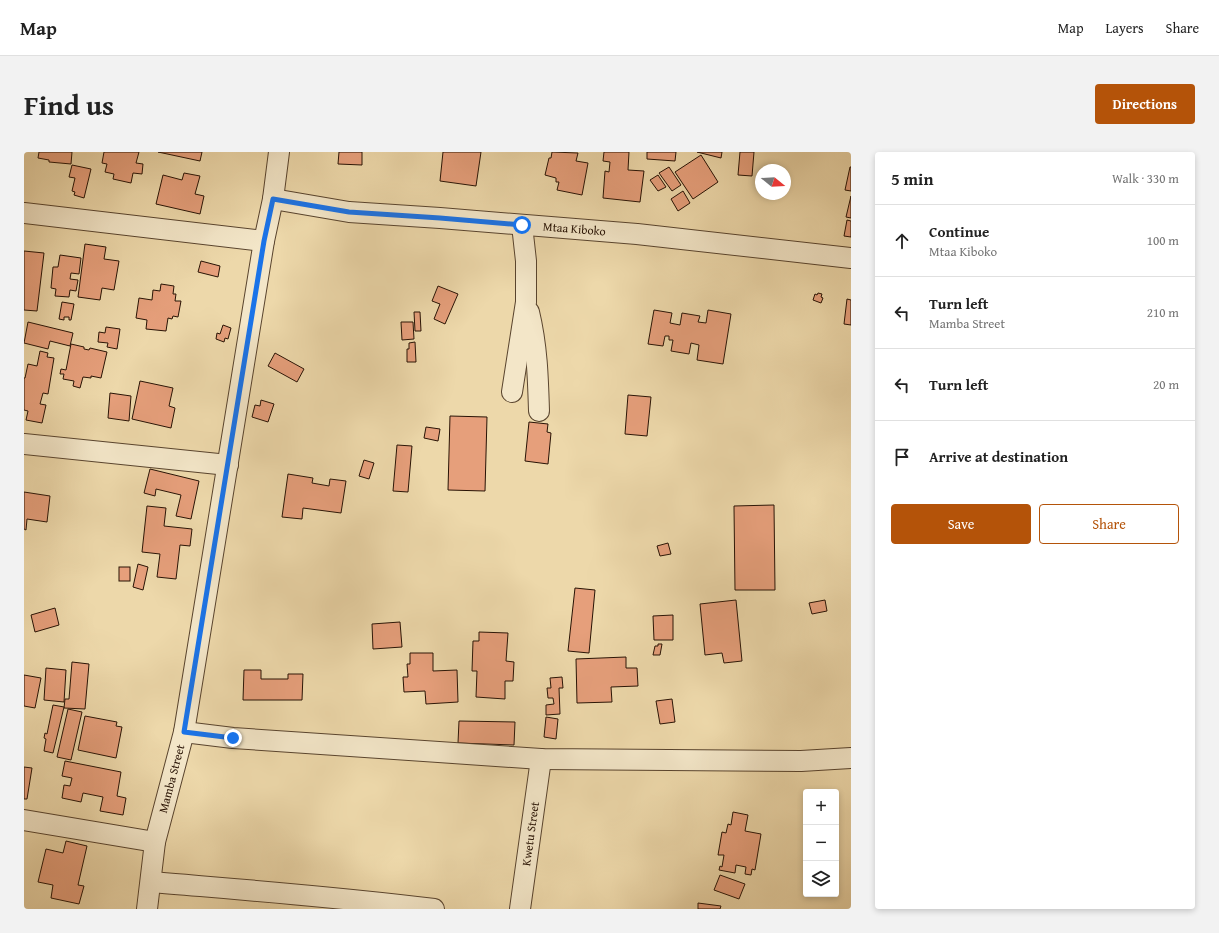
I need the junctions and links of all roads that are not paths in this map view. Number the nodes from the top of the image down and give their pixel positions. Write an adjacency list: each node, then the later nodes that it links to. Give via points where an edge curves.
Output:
1 (279, 152): 2 (street, Mamba Street)
2 (273, 199): 4 (street, Mtaa Kiboko, via 349,212); 5 (street, Mamba Street)
3 (24, 213): 5 (street)
4 (522, 225): 6 (street, Mtaa Kiboko, via 637,234); 7 (street, via 526,261)
5 (264, 241): 11 (street, Mamba Street)
6 (851, 258)
7 (526, 302): 8 (street); 9 (street, via 537,358)
8 (512, 392)
9 (539, 411)
10 (24, 444): 11 (street)
11 (228, 465): 12 (street, Mamba Street)
12 (184, 732): 14 (street, via 233,738); 16 (street, Mamba Street)
13 (851, 758): 14 (street, via 801,761)
14 (542, 759): 20 (street, Kwetu Street)
15 (24, 820): 16 (street)
16 (155, 842): 17 (street, Mamba Street)
17 (151, 882): 18 (street, Mamba Street); 19 (street)
18 (148, 909)
19 (434, 909)
20 (520, 909)

